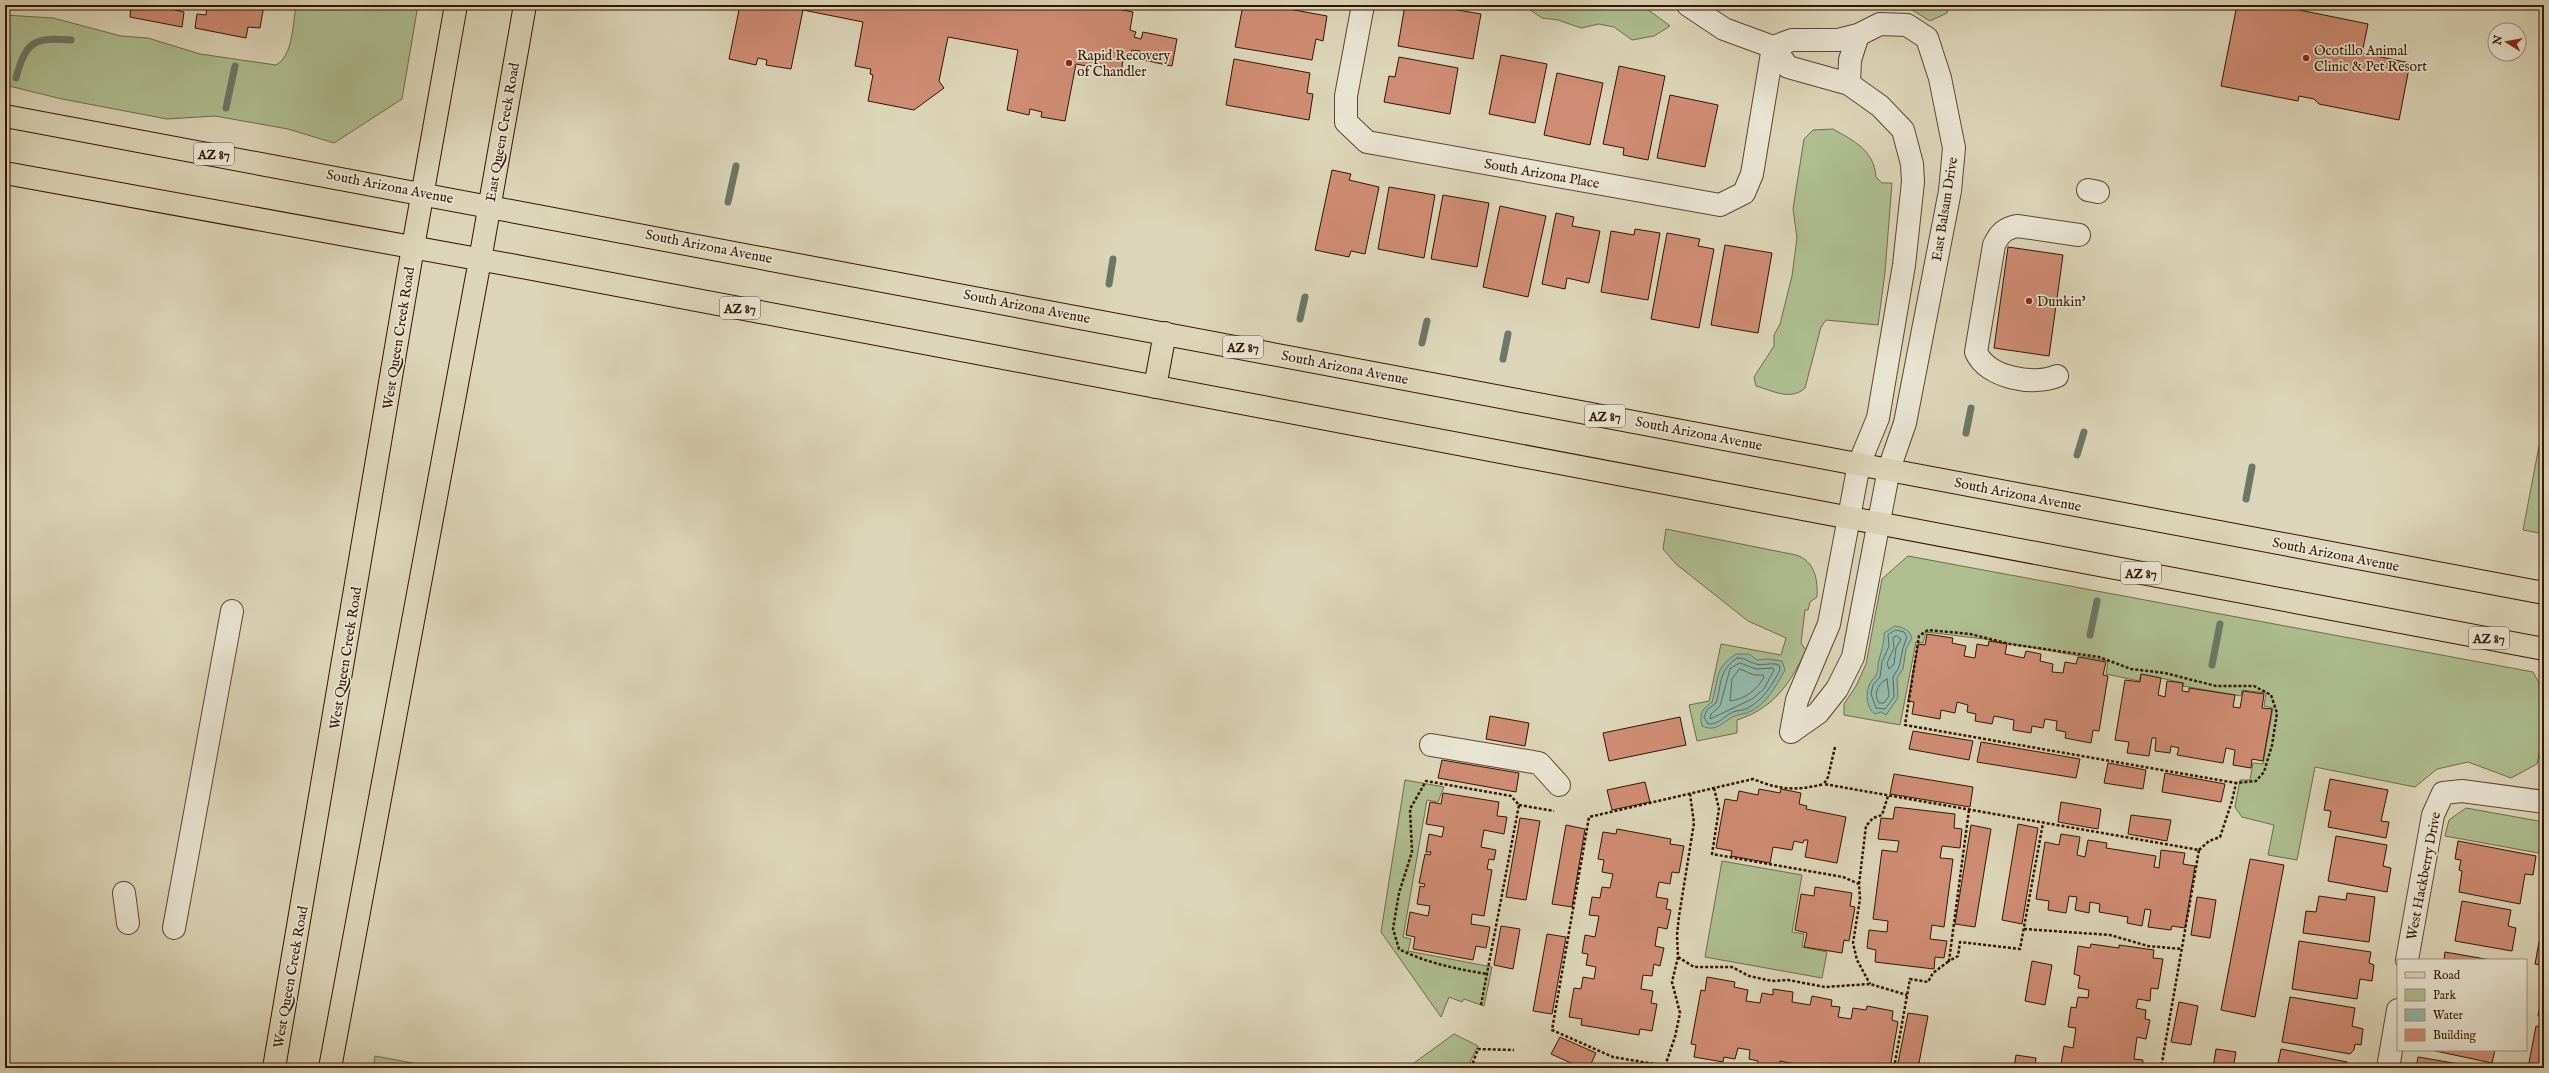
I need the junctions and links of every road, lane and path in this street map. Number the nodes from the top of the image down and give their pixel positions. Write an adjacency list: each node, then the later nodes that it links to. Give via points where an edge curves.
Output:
1 (456, 5): 10 (main road)
2 (525, 5): 11 (main road, East Queen Creek Road)
3 (1363, 5): 6 (street, South Arizona Place, via 1346,96 1346,122 1367,142 1720,205 1744,193 1752,174)
4 (1688, 5): 6 (street, via 1724,30)
5 (1858, 35): 6 (street, East Balsam Drive, via 1820,42 1792,40); 7 (street, via 1850,60); 19 (street, East Balsam Drive, via 1880,24 1907,25 1927,38 1940,78 1954,148 1950,191 1904,423)
6 (1773, 47): 7 (street, via 1788,67)
7 (1849, 84): 18 (street, via 1880,106 1903,130 1912,164 1913,182 1904,265 1878,418)
8 (5, 116): 10 (main road, South Arizona Avenue / AZ 87)
9 (5, 173): 13 (main road, AZ 87)
10 (422, 192): 11 (main road, South Arizona Avenue / AZ 87); 13 (main road)
11 (490, 205): 14 (main road, East Queen Creek Road); 15 (main road, South Arizona Avenue / AZ 87)
12 (2079, 235): 16 (street, via 2017,226 2000,233 1994,246 1976,352 1980,361 1989,369 2014,377 2045,381)
13 (413, 248): 14 (main road, AZ 87); 57 (main road, West Queen Creek Road)
14 (480, 260): 17 (main road, AZ 87); 58 (main road)
15 (1165, 333): 17 (main road); 18 (main road, South Arizona Avenue / AZ 87)
16 (2057, 376)
17 (1155, 387): 20 (main road, AZ 87)
18 (1859, 464): 19 (main road, South Arizona Avenue / AZ 87); 20 (street)
19 (1889, 469): 21 (street, East Balsam Drive); 22 (main road, South Arizona Avenue / AZ 87)
20 (1849, 518): 21 (main road, AZ 87); 24 (street)
21 (1879, 523): 25 (street, East Balsam Drive); 26 (main road, AZ 87)
22 (2544, 593)
23 (232, 611): 44 (street)
24 (1829, 624): 25 (street); 25 (street, East Balsam Drive, via 1797,700 1791,732 1818,713 1837,689 1853,657)
25 (1859, 631)
26 (2544, 649)
27 (1431, 745): 30 (street, via 1539,763)
28 (1835, 747): 31 (path)
29 (2236, 783): 29 (path, via 2256,781 2264,772 2272,745 2277,713 2271,694 2254,686 2216,686 2165,673 2131,669 2099,657 2010,644 1970,634 1928,630 1919,636 1905,725); 40 (path, via 2220,837 2209,841)
30 (1559, 784)
31 (1824, 784): 32 (path, via 1802,790 1774,788 1753,779); 34 (path)
32 (1714, 788): 33 (path); 41 (path, via 1719,808 1712,854 1843,877)
33 (1690, 794): 47 (path, via 1694,823 1679,916); 56 (path, via 1589,817 1552,1030 1613,1057)
34 (1888, 796): 37 (path); 41 (path, via 1882,814 1873,818 1866,826)
35 (2544, 802): 48 (street, West Hackberry Drive, via 2462,791 2442,793 2433,815)
36 (1519, 805): 38 (path); 50 (path); 50 (path, via 1511,796 1426,781 1410,809 1412,852 1399,893 1393,929 1399,949 1413,956)
37 (1969, 810): 39 (path); 49 (path)
38 (1554, 811)
39 (2043, 823): 40 (path); 45 (path)
40 (2199, 850): 46 (path)
41 (1859, 884): 51 (path, via 1860,899 1853,943 1857,960)
42 (124, 893): 43 (street)
43 (128, 923)
44 (174, 928)
45 (2024, 929): 46 (path, via 2110,935 2148,946); 49 (path, via 2020,949 1960,942 1958,956)
46 (2182, 949): 62 (path)
47 (1678, 957): 51 (path, via 1694,967 1732,967 1750,976 1772,981 1788,980 1825,987); 56 (path, via 1672,982 1680,1013 1676,1037)
48 (2407, 959)
49 (1949, 961): 52 (path, via 1933,973 1928,982 1910,979)
50 (1487, 974): 53 (path)
51 (1870, 984): 52 (path)
52 (1907, 995): 61 (path)
53 (1481, 1005)
54 (2397, 1016): 63 (street)
55 (1514, 1050): 59 (path, via 1478,1049)
56 (1665, 1066): 60 (path)
57 (274, 1068)
58 (330, 1068)
59 (1471, 1068)
60 (1678, 1068)
61 (1894, 1068)
62 (2161, 1068)
63 (2388, 1068)

